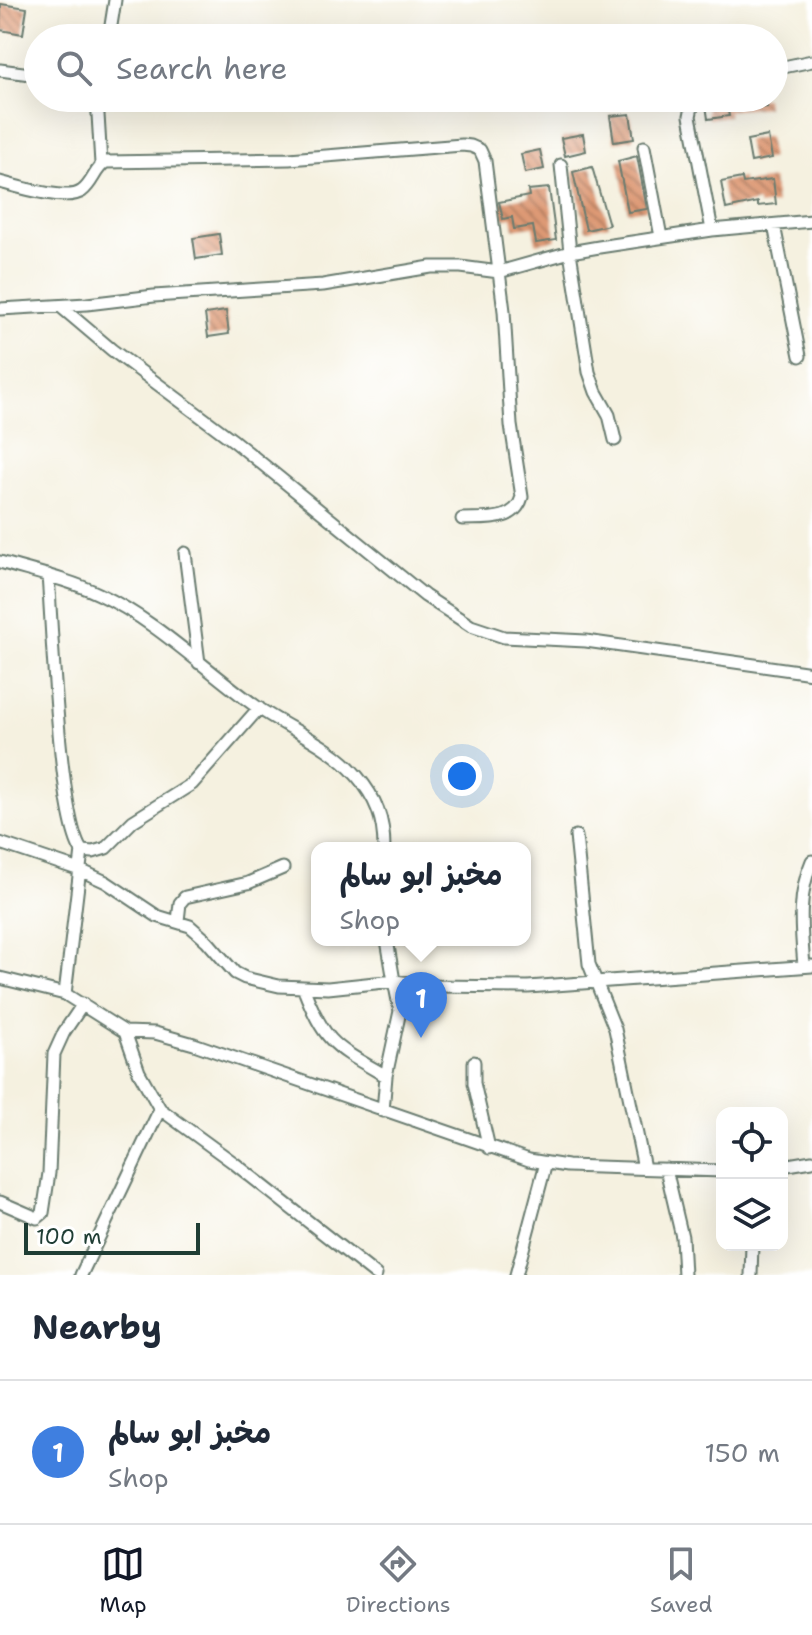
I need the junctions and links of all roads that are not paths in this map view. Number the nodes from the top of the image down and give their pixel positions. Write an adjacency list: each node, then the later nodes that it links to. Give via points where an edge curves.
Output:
1 (115, 0): 2 (street)
2 (111, 24)
3 (812, 61): 4 (street)
4 (788, 66)
5 (0, 70): 6 (street)
6 (24, 73)
7 (98, 112): 10 (street)
8 (691, 112): 15 (street)
9 (644, 147): 16 (street)
10 (101, 164): 12 (street, via 76,195); 18 (street, via 289,159 471,146 485,161)
11 (561, 165): 17 (street)
12 (0, 182)
13 (812, 221): 14 (street)
14 (774, 225): 15 (street); 21 (street)
15 (712, 230): 16 (street)
16 (661, 237): 17 (street)
17 (570, 252): 18 (street); 22 (street, via 591,379)
18 (499, 272): 19 (street, via 431,267 323,285); 23 (street, via 522,497 511,514)
19 (60, 306): 20 (street); 28 (street, via 425,596 485,633 586,641)
20 (0, 309)
21 (800, 356)
22 (615, 440)
23 (462, 519)
24 (185, 553): 27 (street)
25 (0, 562): 26 (street)
26 (48, 575): 27 (street, via 114,602); 33 (street, via 67,791 72,831)
27 (199, 663): 29 (street)
28 (812, 673)
29 (259, 708): 31 (street, via 355,774 374,799); 33 (street, via 192,784 133,821 106,848)
30 (576, 836): 42 (street)
31 (384, 842)
32 (0, 843): 36 (street)
33 (82, 851): 36 (street)
34 (812, 861): 39 (street, via 800,907)
35 (283, 868): 37 (street, via 248,883 185,897)
36 (80, 870): 37 (street, via 157,916); 44 (street)
37 (178, 921): 43 (street, via 197,931 245,978)
38 (388, 946): 41 (street)
39 (808, 966): 42 (street)
40 (0, 978): 44 (street)
41 (394, 981): 42 (street, via 474,987); 43 (street); 48 (street, via 400,1018)
42 (595, 982): 55 (street, via 615,1029)
43 (303, 987): 48 (street, via 329,1040)
44 (65, 994): 45 (street)
45 (83, 1004): 46 (street); 58 (street, via 54,1054 43,1213 37,1218)
46 (125, 1032): 49 (street); 50 (street, via 155,1033 194,1044)
47 (474, 1062): 51 (street)
48 (386, 1076): 50 (street)
49 (160, 1109): 60 (street); 61 (street)
50 (383, 1111): 51 (street)
51 (489, 1148): 53 (street)
52 (812, 1161): 54 (street)
53 (546, 1163): 55 (street); 62 (street)
54 (788, 1165)
55 (644, 1168): 56 (street)
56 (666, 1169): 57 (street); 63 (street, via 682,1237)
57 (716, 1171)
58 (0, 1202)
59 (752, 1251): 64 (street)
60 (81, 1275)
61 (376, 1275)
62 (516, 1275)
63 (684, 1275)
64 (751, 1275)

